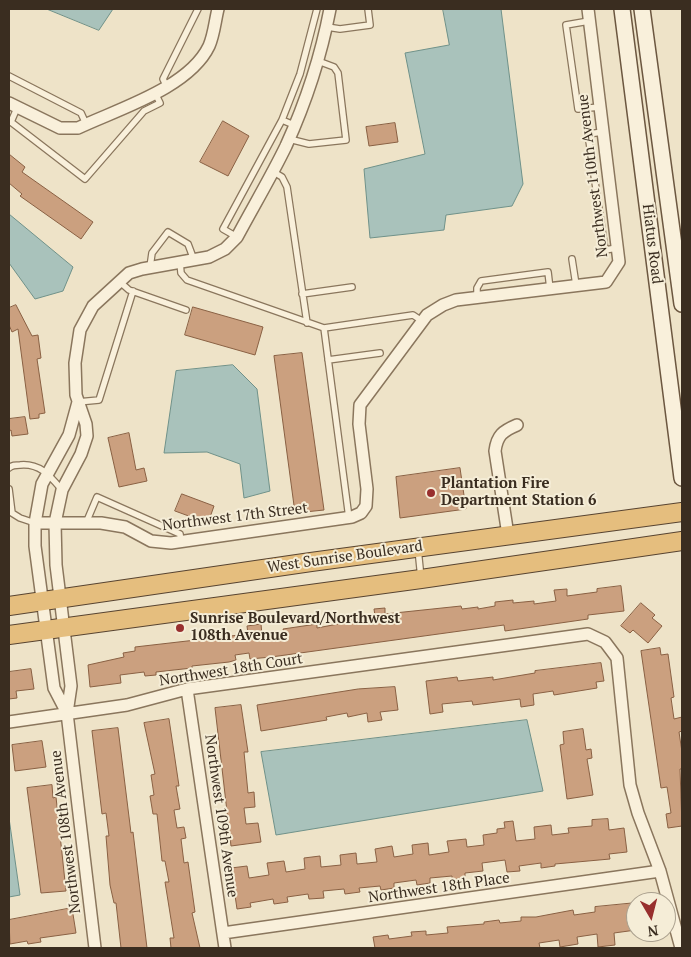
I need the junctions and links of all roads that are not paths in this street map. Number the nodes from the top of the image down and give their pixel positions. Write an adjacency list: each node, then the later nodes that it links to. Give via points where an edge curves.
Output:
1 (198, 9): 13 (lane, via 163,79)
2 (218, 9): 13 (street, via 209,45 196,67)
3 (317, 9): 17 (lane, via 300,74)
4 (330, 9): 10 (street, Northwest 108th Avenue)
5 (368, 9): 10 (lane, via 370,25 340,29)
6 (588, 9): 9 (street, Northwest 110th Avenue)
7 (622, 9): 45 (main road, Hiatus Road)
8 (642, 9): 34 (main road, Hiatus Road)
9 (589, 21): 16 (street, Northwest 110th Avenue); 16 (lane, via 566,25 578,110)
10 (327, 27): 11 (street, Northwest 108th Avenue)
11 (318, 61): 19 (street, Northwest 108th Avenue); 20 (lane, via 334,67 338,73 346,140 310,144)
12 (9, 76): 18 (lane, via 81,113)
13 (167, 87): 14 (street)
14 (155, 93): 15 (lane, via 160,103 144,111 85,179 11,122); 18 (street)
15 (13, 105): 18 (street, via 60,128 78,128)
16 (600, 107): 28 (street, Northwest 110th Avenue, via 619,262 606,282)
17 (282, 120): 19 (lane); 22 (lane, via 223,229)
18 (86, 124)
19 (294, 125): 20 (street, Northwest 108th Avenue)
20 (289, 139): 21 (street, Northwest 108th Avenue)
21 (272, 171): 22 (street, Northwest 108th Avenue); 32 (lane, via 281,176 287,187)
22 (237, 237): 24 (street, Northwest 108th Avenue, via 225,249)
23 (572, 259): 28 (lane)
24 (194, 260): 25 (street, Northwest 108th Avenue); 26 (lane, via 188,244 168,232 152,253)
25 (180, 262): 26 (street, Northwest 108th Avenue); 37 (lane, via 181,273 187,280)
26 (150, 267): 27 (street, Northwest 108th Avenue, via 129,273)
27 (119, 281): 31 (lane); 41 (street, Northwest 108th Avenue, via 94,306 80,330 75,363)
28 (576, 285): 30 (street, Northwest 110th Avenue)
29 (352, 286): 32 (lane)
30 (550, 288): 33 (street, Northwest 110th Avenue); 33 (lane, via 548,272 481,281)
31 (133, 291): 35 (lane); 41 (lane, via 99,400)
32 (302, 294): 37 (lane)
33 (477, 298): 36 (street, Northwest 110th Avenue, via 443,305)
34 (682, 304)
35 (186, 310)
36 (422, 321): 38 (lane, via 413,315); 49 (street, Northwest 110th Avenue, via 360,405 366,506)
37 (307, 323): 38 (lane)
38 (324, 328): 40 (lane)
39 (380, 353): 40 (lane)
40 (328, 360): 49 (lane)
41 (78, 402): 44 (street, Northwest 108th Avenue, via 69,436); 47 (street, Northwest 108th Avenue, via 87,436)
42 (517, 425): 53 (street, via 502,432 494,451)
43 (9, 468): 44 (lane, via 30,464)
44 (47, 473): 47 (lane); 50 (street, Northwest 108th Avenue)
45 (682, 478)
46 (9, 489): 50 (lane, via 12,513)
47 (62, 490): 51 (street, Northwest 108th Avenue)
48 (682, 512): 53 (highway, West Sunrise Boulevard)
49 (350, 518): 55 (street, Northwest 17th Street)
50 (35, 522): 51 (street, Northwest 17th Street); 59 (street, Northwest 108th Avenue, via 34,546)
51 (55, 523): 52 (street, Northwest 17th Street); 58 (street, Northwest 108th Avenue)
52 (86, 523): 55 (street, Northwest 17th Street, via 125,527 151,541); 55 (lane, via 97,497 180,534)
53 (508, 535): 56 (highway, West Sunrise Boulevard)
54 (682, 541): 57 (highway, West Sunrise Boulevard)
55 (181, 542)
56 (418, 547): 57 (lane); 58 (highway, West Sunrise Boulevard)
57 (421, 579): 61 (highway, West Sunrise Boulevard)
58 (61, 599): 59 (highway, West Sunrise Boulevard); 61 (street, Northwest 108th Avenue)
59 (41, 602): 60 (highway, West Sunrise Boulevard); 61 (street, Northwest 108th Avenue)
60 (9, 606)
61 (55, 628): 62 (highway, West Sunrise Boulevard); 64 (street, Northwest 108th Avenue, via 71,686); 64 (street, Northwest 108th Avenue, via 54,688)
62 (9, 635)
63 (187, 689): 64 (street, Northwest 18th Court, via 127,705); 66 (street, Northwest 18th Court, via 588,634 605,642 617,658 630,785); 67 (street, Northwest 109th Avenue)
64 (66, 713): 65 (street, Northwest 18th Court); 68 (street, Northwest 108th Avenue)
65 (9, 722)
66 (660, 871): 67 (street, Northwest 18th Place); 70 (street)
67 (223, 933): 69 (street, Northwest 109th Avenue)
68 (95, 948)
69 (225, 948)
70 (681, 948)

